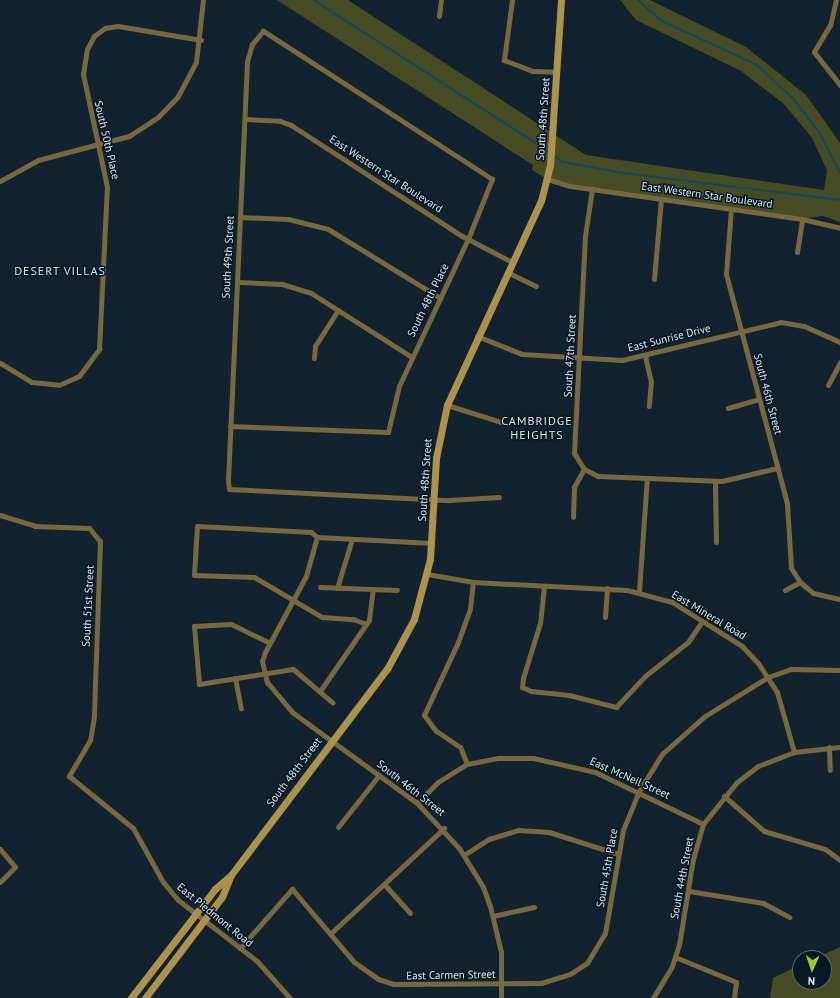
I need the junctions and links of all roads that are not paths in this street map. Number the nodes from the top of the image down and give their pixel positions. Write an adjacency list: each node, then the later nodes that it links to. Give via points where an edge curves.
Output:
1 (203, 0): 7 (street)
2 (440, 0): 6 (street)
3 (512, 0): 8 (street, via 504,60 533,71)
4 (561, 0): 8 (main road, South 48th Street)
5 (836, 0): 9 (street, via 830,25 814,52)
6 (439, 16)
7 (201, 40): 11 (street, via 189,79 166,110 138,132); 11 (street, South 50th Place, via 118,26 105,28 94,36 87,49 84,74)
8 (557, 72): 13 (main road, South 48th Street, via 553,146)
9 (840, 85)
10 (245, 119): 12 (street, South 49th Street, via 249,53 263,31); 18 (street, South 49th Street); 21 (street, East Western Star Boulevard, via 280,121 291,125)
11 (96, 147): 14 (street, via 34,161); 38 (street, South 50th Place, via 107,187 98,349 88,367 71,381 48,386 32,382)
12 (492, 179): 21 (street, South 48th Place)
13 (547, 179): 15 (street, East Western Star Boulevard); 23 (main road, South 48th Street)
14 (0, 182)
15 (592, 189): 16 (street, East Western Star Boulevard); 36 (street, South 47th Street, via 586,236)
16 (661, 199): 17 (street, East Western Star Boulevard); 25 (street)
17 (731, 209): 19 (street, East Western Star Boulevard); 30 (street, South 46th Street, via 725,261)
18 (240, 217): 26 (street, South 49th Street); 28 (street, via 288,219 328,229)
19 (802, 219): 20 (street, East Western Star Boulevard); 22 (street)
20 (840, 228)
21 (468, 239): 23 (street, East Western Star Boulevard); 28 (street, South 48th Place)
22 (797, 252)
23 (512, 262): 24 (main road, South 48th Street)
24 (507, 272): 27 (street); 31 (main road, South 48th Street)
25 (654, 279)
26 (237, 282): 29 (street, via 296,287); 45 (street, South 49th Street)
27 (536, 286)
28 (440, 298): 34 (street, South 48th Place)
29 (338, 310): 34 (street); 35 (street, via 315,346)
30 (740, 330): 32 (street, East Sunrise Drive, via 781,322 804,326); 33 (street, East Sunrise Drive); 40 (street, South 46th Street)
31 (477, 336): 36 (street, East Sunrise Drive, via 522,354); 41 (main road, South 48th Street)
32 (840, 342)
33 (645, 356): 36 (street, East Sunrise Drive, via 622,360); 42 (street, via 651,381)
34 (412, 357): 45 (street, South 48th Place, via 398,392 388,432)
35 (314, 358)
36 (580, 358): 47 (street, South 47th Street, via 574,453)
37 (840, 362): 39 (street)
38 (0, 363)
39 (828, 385)
40 (759, 399): 43 (street); 46 (street, South 46th Street)
41 (447, 405): 44 (street); 51 (main road, South 48th Street, via 438,437)
42 (648, 406)
43 (728, 408)
44 (501, 422)
45 (230, 426): 51 (street, South 49th Street, via 229,489)
46 (777, 468): 49 (street, via 736,480); 60 (street, South 46th Street, via 787,504 788,554)
47 (584, 469): 48 (street, via 598,476); 53 (street, via 574,487)
48 (647, 478): 49 (street); 68 (street)
49 (715, 481): 56 (street)
50 (499, 497): 51 (street)
51 (433, 500): 57 (main road, South 48th Street)
52 (0, 515): 89 (street, South 51st Street, via 35,526 89,528 100,541 94,716 90,740)
53 (573, 517)
54 (317, 537): 55 (street); 70 (street, via 311,564); 70 (street, via 311,532 196,526 194,575 254,577)
55 (352, 539): 57 (street); 63 (street)
56 (716, 542)
57 (432, 543): 58 (main road, South 48th Street)
58 (427, 574): 59 (street, East Mineral Road); 82 (main road, South 48th Street, via 414,619 397,653)
59 (473, 582): 61 (street, East Mineral Road); 86 (street, via 470,609 458,642 424,715 436,731 460,747)
60 (800, 582): 67 (street); 69 (street, via 813,593)
61 (544, 586): 64 (street, East Mineral Road); 72 (street, via 540,623 522,687 616,707 645,676 688,642)
62 (320, 587): 63 (street)
63 (337, 588): 65 (street)
64 (607, 588): 68 (street, East Mineral Road); 71 (street)
65 (373, 589): 66 (street); 73 (street, via 372,613)
66 (396, 590)
67 (785, 590)
68 (639, 591): 72 (street, East Mineral Road, via 672,602)
69 (840, 599)
70 (293, 600): 73 (street, via 322,617 353,619); 74 (street)
71 (605, 617)
72 (702, 621): 77 (street, East Mineral Road, via 742,646)
73 (366, 624): 79 (street)
74 (268, 642): 76 (street, via 262,661); 78 (street, via 231,624 194,626 199,684)
75 (840, 670): 77 (street, South 45th Place, via 791,668)
76 (264, 673): 78 (street); 79 (street, via 293,669); 82 (street, via 271,690 292,712)
77 (768, 677): 85 (street, East Mineral Road, via 783,707); 90 (street, South 45th Place, via 705,716 662,754)
78 (235, 678): 81 (street)
79 (320, 691): 80 (street)
80 (333, 703)
81 (241, 708)
82 (332, 741): 88 (street, South 46th Street); 100 (main road, South 48th Street)
83 (829, 747): 84 (street, South 44th Street); 85 (street, South 44th Street); 87 (street)
84 (840, 747)
85 (794, 752): 91 (street, South 44th Street, via 758,766)
86 (467, 764): 90 (street, East McNeil Street, via 498,758 533,758 595,772); 92 (street, East McNeil Street, via 438,782)
87 (830, 770)
88 (379, 775): 92 (street, South 46th Street); 94 (street)
89 (69, 776): 105 (street, East Piedmont Road, via 133,828 163,882)
90 (640, 791): 93 (street, East McNeil Street); 97 (street, South 45th Place, via 623,830)
91 (724, 796): 93 (street, South 44th Street); 99 (street, via 764,831 825,849)
92 (417, 803): 95 (street, South 46th Street)
93 (703, 824): 103 (street, South 44th Street)
94 (338, 827)
95 (444, 828): 98 (street, South 46th Street); 102 (street)
96 (0, 849): 101 (street, via 16,867)
97 (618, 854): 98 (street, via 549,832 518,830 489,840); 110 (street, South 45th Place)
98 (464, 855): 107 (street, South 46th Street, via 483,887)
99 (840, 860)
100 (231, 875): 105 (main road, South 48th Street); 109 (main road, South 48th Street, via 222,897)
101 (0, 882)
102 (384, 884): 106 (street); 111 (street)
103 (689, 891): 108 (street, via 763,903); 113 (street, South 44th Street)
104 (534, 907): 107 (street)
105 (195, 914): 109 (street, East Piedmont Road); 115 (main road, South 48th Street)
106 (410, 914)
107 (493, 916): 114 (street, South 46th Street, via 500,952)
108 (789, 917)
109 (204, 920): 112 (street, East Piedmont Road); 116 (main road, South 48th Street)
110 (604, 933): 114 (street, East Carmen Street, via 586,963 570,974 541,983)
111 (330, 934): 112 (street, East Carmen Street, via 292,889); 114 (street, East Carmen Street, via 366,972 393,984)
112 (240, 948): 117 (street, East Piedmont Road, via 257,961)
113 (675, 957): 119 (street, South 44th Street); 120 (street, via 736,982)
114 (501, 984): 118 (street, South 46th Street)
115 (131, 998)
116 (145, 998)
117 (290, 998)
118 (501, 998)
119 (653, 998)
120 (734, 998)

